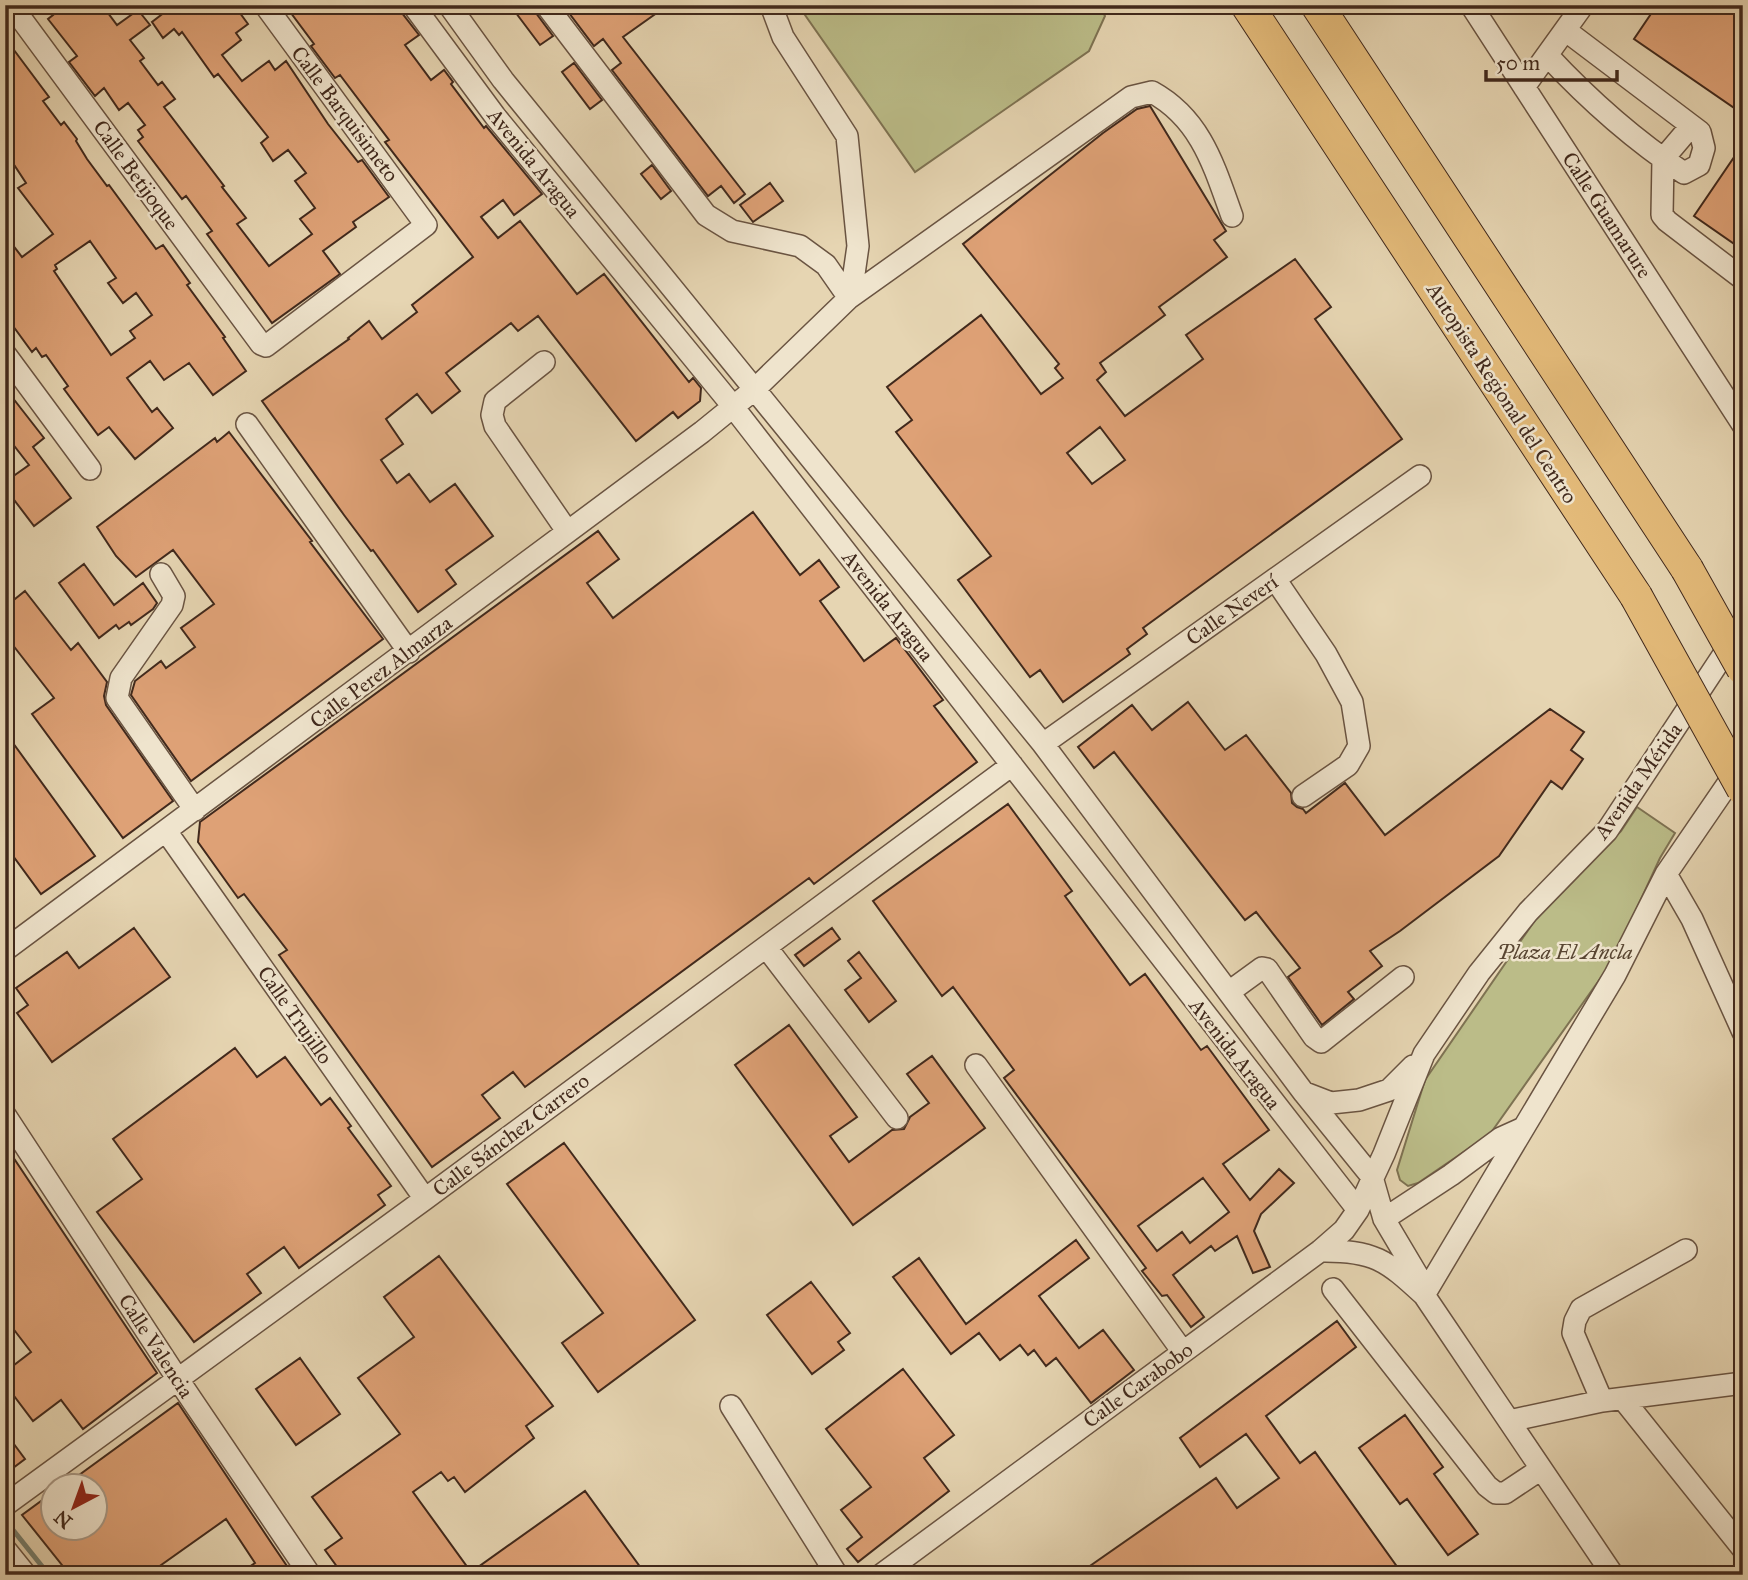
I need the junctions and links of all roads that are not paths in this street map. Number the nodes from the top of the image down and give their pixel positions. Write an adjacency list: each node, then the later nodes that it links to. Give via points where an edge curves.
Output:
1 (11, 5): 19 (street, Calle Betijoque, via 261,344 270,344)
2 (265, 5): 19 (street, Calle Barquisimeto)
3 (413, 5): 25 (street, Avenida Aragua, via 495,116)
4 (449, 5): 24 (street, Avenida Aragua, via 503,80)
5 (546, 5): 21 (street, via 706,215 732,231 800,246 826,265)
6 (771, 5): 21 (street, via 783,37 848,136 858,246)
7 (1247, 5): 39 (highway, Autopista Regional del Centro, bridge, via 1636,596)
8 (1317, 5): 35 (highway, bridge, via 1686,569)
9 (1471, 5): 13 (street, Calle Guamarure)
10 (1583, 5): 11 (street)
11 (1565, 30): 12 (street); 14 (street)
12 (1547, 55): 13 (street); 15 (street, via 1612,118)
13 (1524, 87): 27 (street, Calle Guamarure)
14 (1691, 126): 15 (street); 16 (street, via 1700,132 1703,155 1699,164)
15 (1663, 159): 16 (street); 17 (street)
16 (1684, 173): 17 (street)
17 (1661, 209): 20 (street, via 1667,221)
18 (1232, 216): 21 (street, Calle Perez Almarza, via 1213,163 1188,119 1170,101 1152,92 1131,97)
19 (426, 222)
20 (1743, 279)
21 (849, 298): 24 (street, Calle Perez Almarza)
22 (5, 354): 28 (street)
23 (544, 362): 30 (street, via 495,401 492,415)
24 (755, 389): 25 (street, Calle Perez Almarza); 36 (street, Avenida Aragua)
25 (733, 407): 30 (street, Calle Perez Almarza); 38 (street, Avenida Aragua)
26 (247, 424): 34 (street)
27 (1743, 425)
28 (90, 468)
29 (1420, 476): 32 (street, Calle Neverí)
30 (567, 531): 34 (street, Calle Perez Almarza)
31 (161, 574): 41 (street, via 174,596 172,605 121,678 117,698)
32 (1275, 579): 36 (street, Calle Neverí); 40 (street, via 1352,702 1359,746 1348,765)
33 (1743, 625): 49 (street, Avenida Mérida, via 1607,831 1528,912)
34 (409, 652): 41 (street, Calle Perez Almarza)
35 (1743, 669)
36 (1043, 744): 47 (street, Avenida Aragua)
37 (1743, 761): 43 (street)
38 (1012, 765): 44 (street, Calle Sánchez Carrero); 57 (street, Avenida Aragua)
39 (1743, 789)
40 (1303, 796)
41 (195, 810): 42 (street, Calle Perez Almarza)
42 (166, 831): 45 (street, Calle Perez Almarza); 56 (street, Calle Trujillo)
43 (1666, 874): 48 (street, via 1692,919); 54 (street, via 1615,975)
44 (766, 947): 53 (street); 56 (street, Calle Sánchez Carrero)
45 (5, 950)
46 (1403, 976): 47 (street, via 1321,1042 1267,970 1256,971)
47 (1229, 992): 51 (street, Avenida Aragua)
48 (1743, 1032)
49 (1424, 1054): 51 (street, via 1389,1090 1359,1100 1331,1103); 55 (street, Avenida Mérida)
50 (976, 1065): 63 (street)
51 (1304, 1093): 55 (street, Avenida Aragua)
52 (5, 1115): 64 (street, Calle Valencia)
53 (897, 1118)
54 (1521, 1129): 58 (street); 62 (street)
55 (1372, 1177): 57 (street, Calle Carabobo); 58 (street)
56 (425, 1199): 64 (street, Calle Sánchez Carrero)
57 (1358, 1210): 58 (street); 60 (street, Calle Carabobo)
58 (1384, 1219): 62 (street, via 1419,1278)
59 (1686, 1250): 66 (street, via 1581,1309 1574,1321 1573,1333)
60 (1320, 1251): 62 (street, via 1350,1250 1375,1256); 63 (street, Calle Carabobo)
61 (1333, 1289): 69 (street, via 1487,1486 1505,1493)
62 (1424, 1296): 68 (street)
63 (1183, 1352): 76 (street, Calle Carabobo)
64 (177, 1378): 70 (street, Calle Sánchez Carrero); 74 (street, Calle Valencia)
65 (1743, 1383): 66 (street)
66 (1613, 1400): 68 (street); 72 (street)
67 (731, 1406): 75 (street)
68 (1509, 1421): 69 (street)
69 (1541, 1469): 77 (street)
70 (8, 1503)
71 (5, 1549): 73 (street)
72 (1743, 1549)
73 (26, 1575)
74 (310, 1575)
75 (837, 1575)
76 (881, 1575)
77 (1613, 1575)

